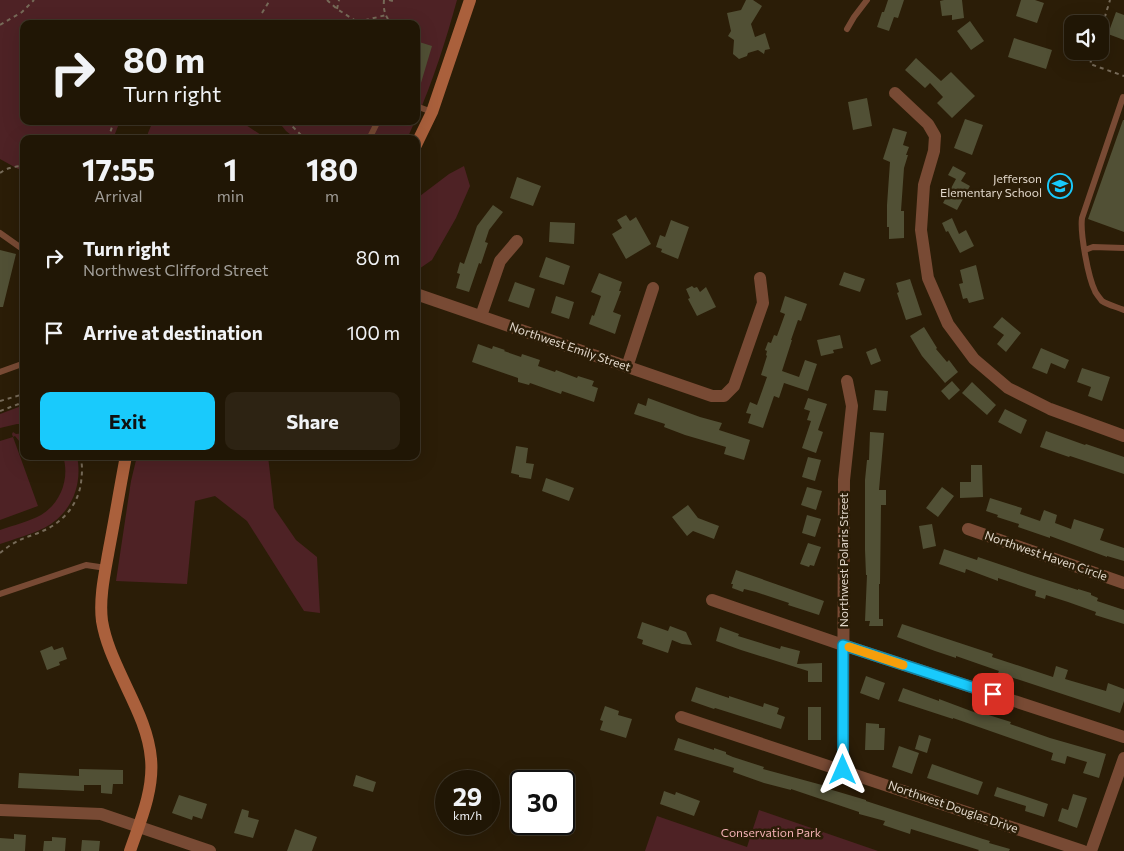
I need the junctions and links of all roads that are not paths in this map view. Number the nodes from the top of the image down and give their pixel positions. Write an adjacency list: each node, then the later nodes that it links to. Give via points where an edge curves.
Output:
1 (470, 0): 7 (street)
2 (867, 0): 3 (lane)
3 (848, 29)
4 (895, 93): 23 (street, via 928,124 935,136 924,184 920,230 928,278 948,324 974,359 1008,388 1050,409)
5 (1124, 97): 13 (lane, via 1082,218)
6 (420, 108): 7 (lane)
7 (432, 112): 8 (street)
8 (420, 137)
9 (0, 233): 11 (lane)
10 (517, 241): 18 (street, via 500,261)
11 (20, 247)
12 (1124, 248): 13 (lane)
13 (1085, 250): 17 (lane, via 1095,292 1102,301)
14 (760, 278): 20 (street, Northwest Emily Street, via 763,303 734,386 724,396 712,396)
15 (653, 288): 20 (street)
16 (420, 295): 18 (street, Northwest Emily Street)
17 (1124, 310)
18 (481, 316): 20 (street, Northwest Emily Street)
19 (20, 365): 21 (lane)
20 (627, 367)
21 (0, 372)
22 (847, 381): 30 (street, Northwest Polaris Street, via 852,406 844,480)
23 (1124, 436)
24 (125, 460): 26 (street)
25 (968, 528): 27 (street, Northwest Haven Circle)
26 (106, 568): 28 (lane, via 86,566); 36 (street, via 101,607 104,631 141,717 151,759 151,779)
27 (1124, 583)
28 (0, 594)
29 (712, 600): 30 (street)
30 (843, 645): 32 (street); 34 (street, Northwest Polaris Street)
31 (681, 717): 34 (street, Northwest Douglas Drive)
32 (1124, 737)
33 (1124, 758): 40 (street)
34 (843, 770): 39 (street, Northwest Douglas Drive)
35 (0, 810): 36 (street, via 101,814)
36 (139, 826): 37 (street); 38 (street)
37 (130, 851)
38 (210, 851)
39 (1083, 851)
40 (1091, 851)

